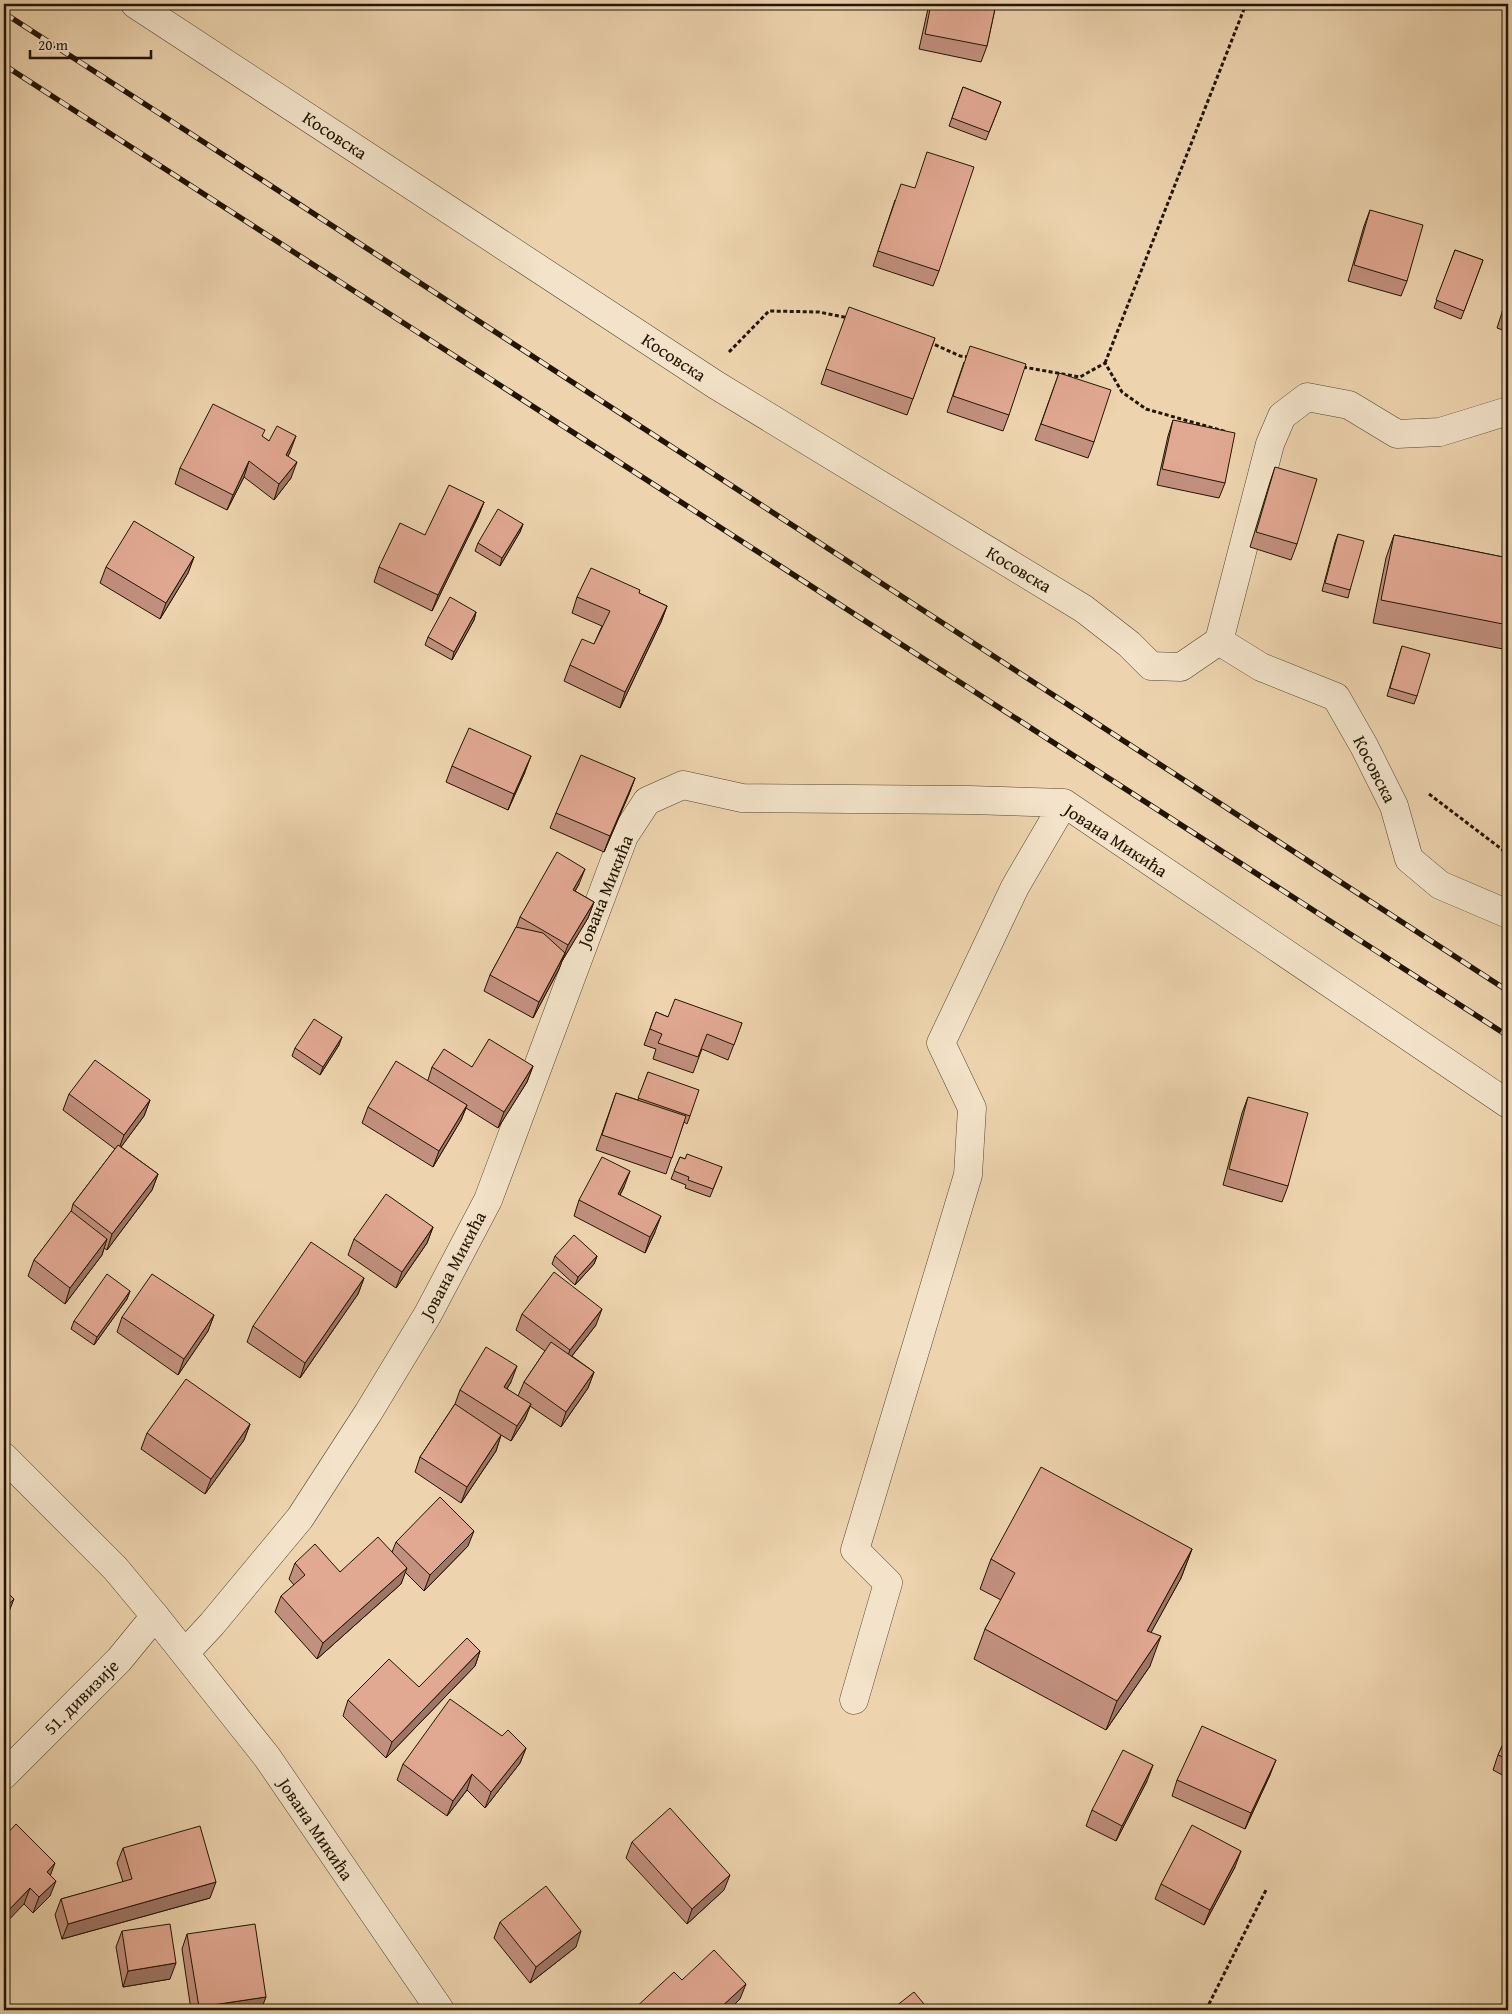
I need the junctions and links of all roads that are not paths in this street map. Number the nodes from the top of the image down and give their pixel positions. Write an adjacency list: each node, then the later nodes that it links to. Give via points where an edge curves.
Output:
1 (135, 4): 3 (street, Косовска, via 716,385 1084,609 1129,644 1151,666 1181,667)
2 (1508, 411): 3 (street, via 1440,432 1397,434 1349,405 1307,397 1282,416 1270,444)
3 (1220, 641): 5 (street, Косовска, via 1261,667 1336,698 1394,806 1409,859 1440,885)
4 (1064, 802): 6 (street, Јована Микића); 9 (street, Јована Микића, via 742,798 683,785 647,801 624,836 488,1200 428,1314 300,1518); 10 (street, via 1015,887 941,1043 972,1108 968,1175 855,1550 888,1584)
5 (1508, 914)
6 (1508, 1104)
7 (4, 1457): 8 (street, Јована Микића, via 115,1568)
8 (155, 1616): 9 (street, Јована Микића); 11 (street, 51. дивизије, via 119,1660)
9 (184, 1653): 12 (street, Јована Микића, via 267,1757)
10 (854, 1700)
11 (4, 1775)
12 (440, 2010)

